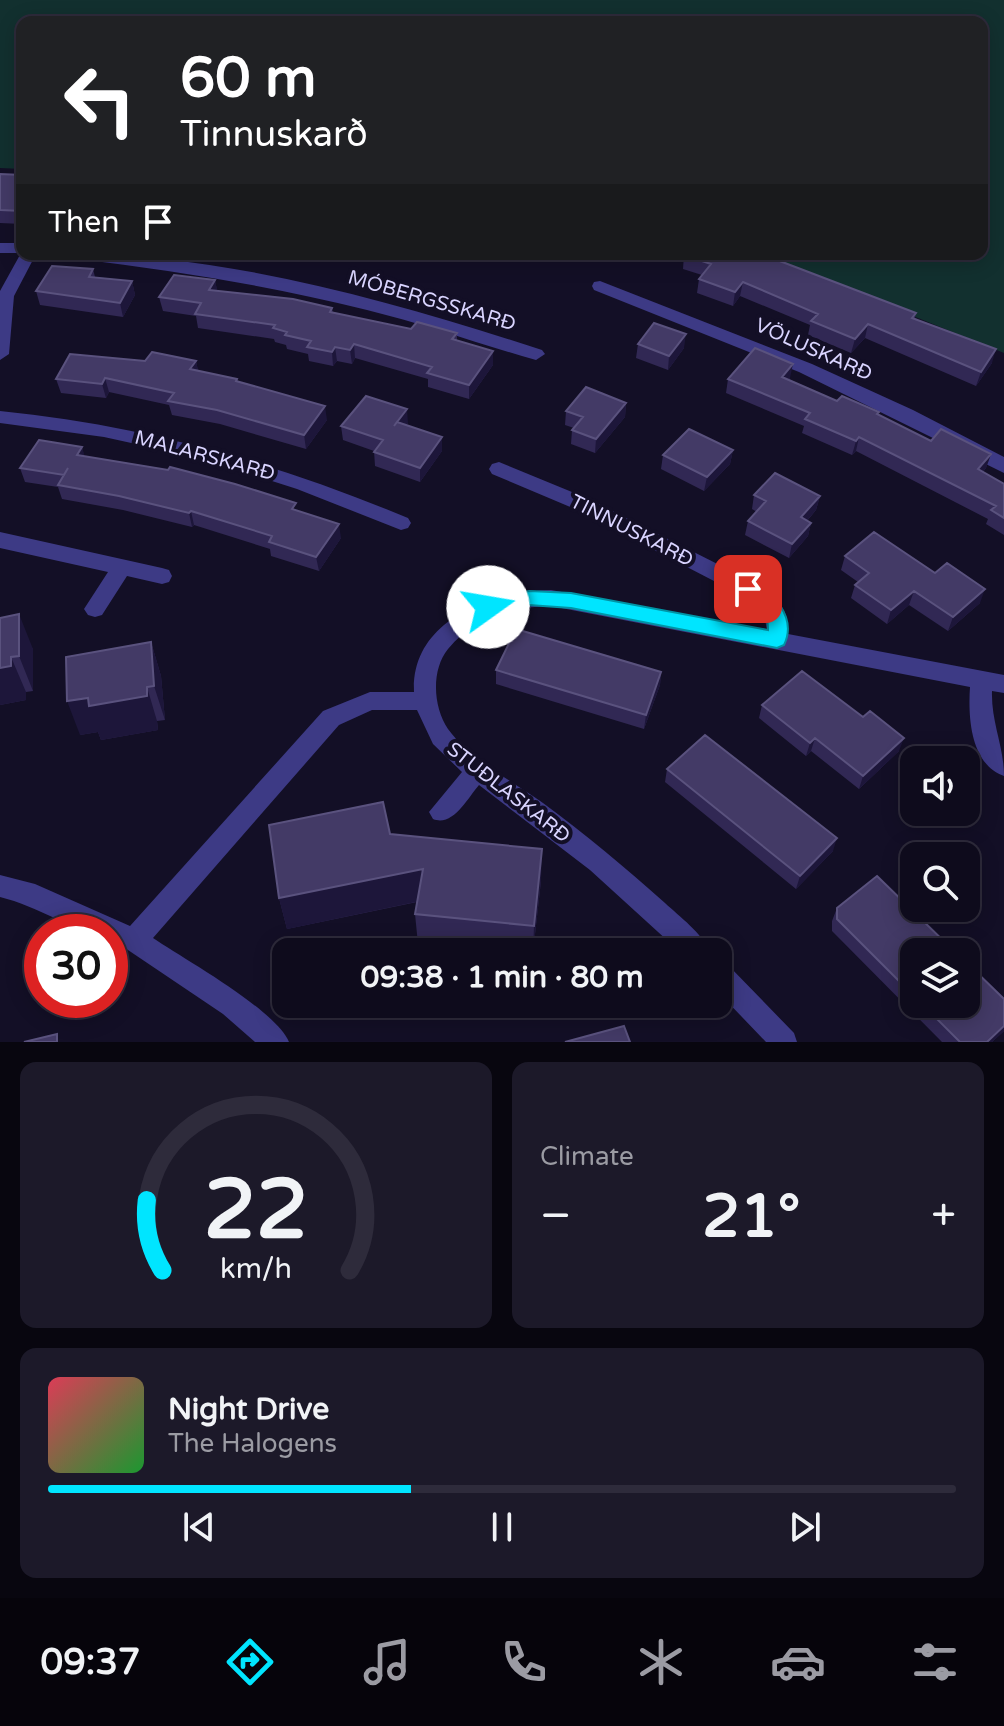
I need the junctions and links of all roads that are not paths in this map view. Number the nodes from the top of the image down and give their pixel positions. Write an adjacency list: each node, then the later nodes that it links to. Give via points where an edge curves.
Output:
1 (25, 260): 4 (street, via 6,296)
2 (126, 260): 5 (street, MÓBERGSSKARÐ, via 292,286 407,313)
3 (600, 286): 7 (street, VÖLUSKARÐ, via 721,331)
4 (0, 354)
5 (536, 354)
6 (0, 417): 9 (street, MALARSKARÐ, via 104,430 228,457)
7 (1004, 466)
8 (499, 469): 14 (street, TINNUSKARÐ, via 582,504 748,589 772,607 778,619)
9 (401, 523)
10 (0, 540): 11 (street)
11 (122, 566): 12 (street); 13 (street)
12 (162, 576)
13 (95, 609)
14 (777, 640): 15 (street); 16 (street, via 571,600 509,601 471,615 441,640 429,663)
15 (993, 682): 17 (street, via 980,707 982,731)
16 (425, 701): 18 (street, STUÐLASKARÐ, via 441,738); 22 (street, via 370,701 331,718)
17 (1004, 766)
18 (479, 769): 19 (street); 21 (street, STUÐLASKARÐ, via 621,880)
19 (441, 812)
20 (0, 886): 22 (street, via 26,892)
21 (682, 938)
22 (134, 940): 24 (street, via 232,1005)
23 (732, 988): 25 (street)
24 (276, 1042)
25 (784, 1042)

